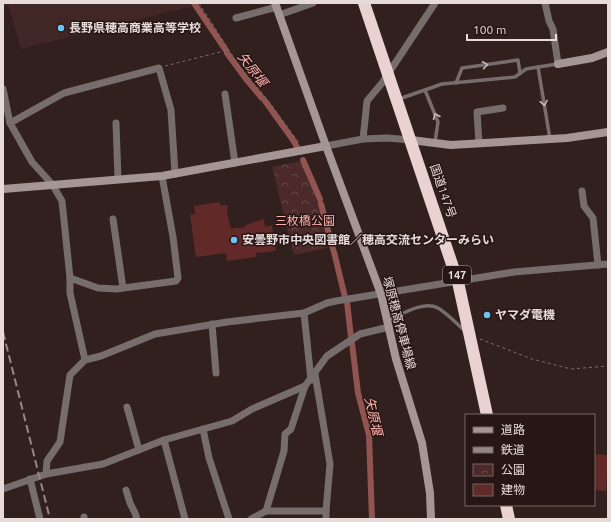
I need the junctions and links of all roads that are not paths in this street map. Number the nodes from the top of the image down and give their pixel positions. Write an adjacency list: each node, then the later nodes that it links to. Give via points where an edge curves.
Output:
1 (313, 3): 5 (street)
2 (364, 3): 10 (highway, 国道147号 / 147)
3 (435, 3): 10 (street)
4 (545, 3): 8 (street, via 553,29)
5 (277, 8): 6 (street); 27 (street, 塚原穂高停車場線)
6 (236, 18)
7 (608, 52): 8 (street, via 592,58)
8 (558, 64): 9 (lane)
9 (538, 67): 11 (lane, via 526,69); 23 (lane, one-way to 23)
10 (388, 74): 16 (highway, 国道147号 / 147); 22 (street, via 367,102)
11 (520, 74): 12 (lane, via 515,77); 12 (lane, one-way to 11, via 462,68 518,60)
12 (456, 83): 14 (lane, via 442,84)
13 (3, 89): 18 (street)
14 (425, 90): 16 (lane); 25 (lane, one-way to 14, via 438,122)
15 (224, 94): 28 (street)
16 (397, 100): 24 (highway, 国道147号 / 147)
17 (503, 108): 26 (street, via 477,112)
18 (5, 110): 19 (street)
19 (10, 123): 29 (street, via 64,93 159,68 171,110); 32 (street, via 32,162)
20 (116, 123): 31 (street)
21 (608, 132): 23 (street)
22 (363, 139): 24 (street); 27 (street)
23 (550, 139): 26 (street)
24 (411, 140): 25 (street); 39 (highway, 国道147号 / 147)
25 (435, 143): 26 (street)
26 (479, 143)
27 (326, 146): 28 (street); 41 (street, 塚原穂高停車場線)
28 (235, 163): 29 (street)
29 (175, 174): 30 (street)
30 (162, 176): 31 (street); 40 (street, via 178,278 176,281)
31 (118, 179): 32 (street)
32 (52, 184): 33 (street); 38 (street, via 62,201)
33 (3, 189)
34 (582, 191): 37 (street, via 584,206 593,218)
35 (113, 219): 40 (street)
36 (608, 264): 37 (street)
37 (598, 265): 39 (street, via 514,272)
38 (70, 278): 40 (street, via 98,288); 46 (street, via 70,293)
39 (458, 282): 41 (street); 45 (highway, 国道147号 / 147)
40 (123, 288)
41 (381, 294): 42 (street, via 327,303); 44 (street, 塚原穂高停車場線)
42 (304, 313): 43 (street); 48 (street)
43 (212, 324): 46 (street, via 155,334); 47 (street)
44 (388, 324): 45 (lane, via 418,308 429,306 438,308); 48 (street, via 360,334 336,349 327,356); 68 (street, 塚原穂高停車場線, via 422,443 430,493)
45 (470, 335): 51 (highway, 国道147号 / 147)
46 (85, 360): 55 (street, via 70,375 60,442 47,461)
47 (216, 373)
48 (313, 377): 49 (street); 60 (street, via 330,464)
49 (305, 386): 52 (street, via 252,409 232,421); 61 (street, via 291,429 285,434 284,451)
50 (127, 407): 54 (street)
51 (487, 414)
52 (203, 429): 53 (street); 65 (street, via 208,458)
53 (164, 440): 54 (street); 64 (street)
54 (139, 450): 55 (street, via 103,464)
55 (46, 474): 56 (street)
56 (30, 479): 57 (street); 62 (street)
57 (3, 489)
58 (126, 490): 63 (street)
59 (506, 506): 69 (highway)
60 (326, 511): 61 (street); 67 (street)
61 (262, 515): 66 (street)
62 (40, 519)
63 (137, 519)
64 (185, 519)
65 (229, 519)
66 (250, 519)
67 (326, 519)
68 (431, 519)
69 (509, 519)

